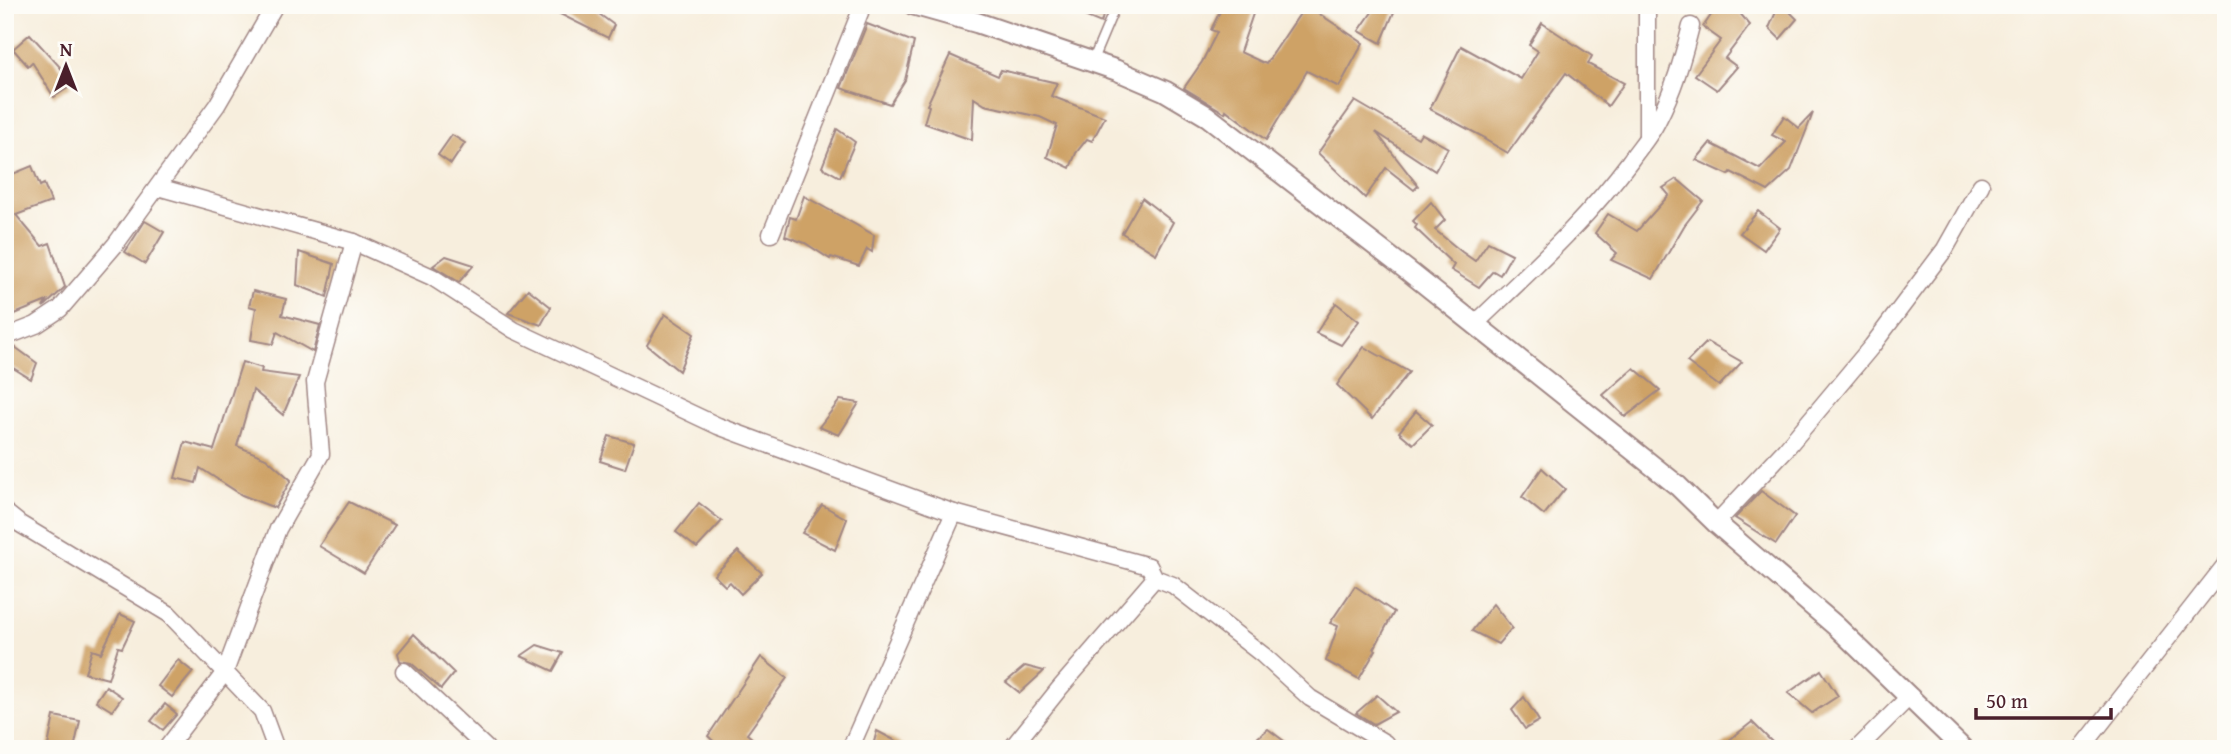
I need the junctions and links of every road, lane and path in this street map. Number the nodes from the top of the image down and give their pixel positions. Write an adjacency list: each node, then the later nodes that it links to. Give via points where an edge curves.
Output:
1 (275, 5): 10 (street, via 217,105)
2 (863, 5): 11 (street)
3 (1116, 5): 7 (lane)
4 (1647, 5): 8 (street)
5 (919, 6): 7 (street)
6 (1691, 26): 8 (street, via 1678,77)
7 (1092, 62): 13 (street, via 1165,91 1207,116)
8 (1647, 137): 13 (street, via 1567,235)
9 (1981, 185): 17 (street, via 1945,249 1872,346 1786,450)
10 (158, 187): 12 (street); 14 (street, via 60,309)
11 (771, 234)
12 (354, 242): 16 (street, via 432,277 514,330 718,426); 21 (street, via 315,382 321,454 278,528)
13 (1475, 324): 17 (street, via 1678,486)
14 (5, 337)
15 (5, 512): 21 (street, via 169,614)
16 (954, 513): 19 (street, via 1149,566); 26 (street)
17 (1716, 523): 22 (street)
18 (2226, 564): 31 (street)
19 (1155, 578): 27 (street); 28 (street, via 1173,585 1310,698)
20 (404, 671): 23 (street)
21 (225, 672): 24 (street); 25 (street, via 262,711)
22 (1910, 696): 29 (street); 30 (street)
23 (485, 748)
24 (166, 749)
25 (276, 749)
26 (850, 749)
27 (1011, 749)
28 (1390, 749)
29 (1857, 749)
30 (1963, 749)
31 (2081, 749)

